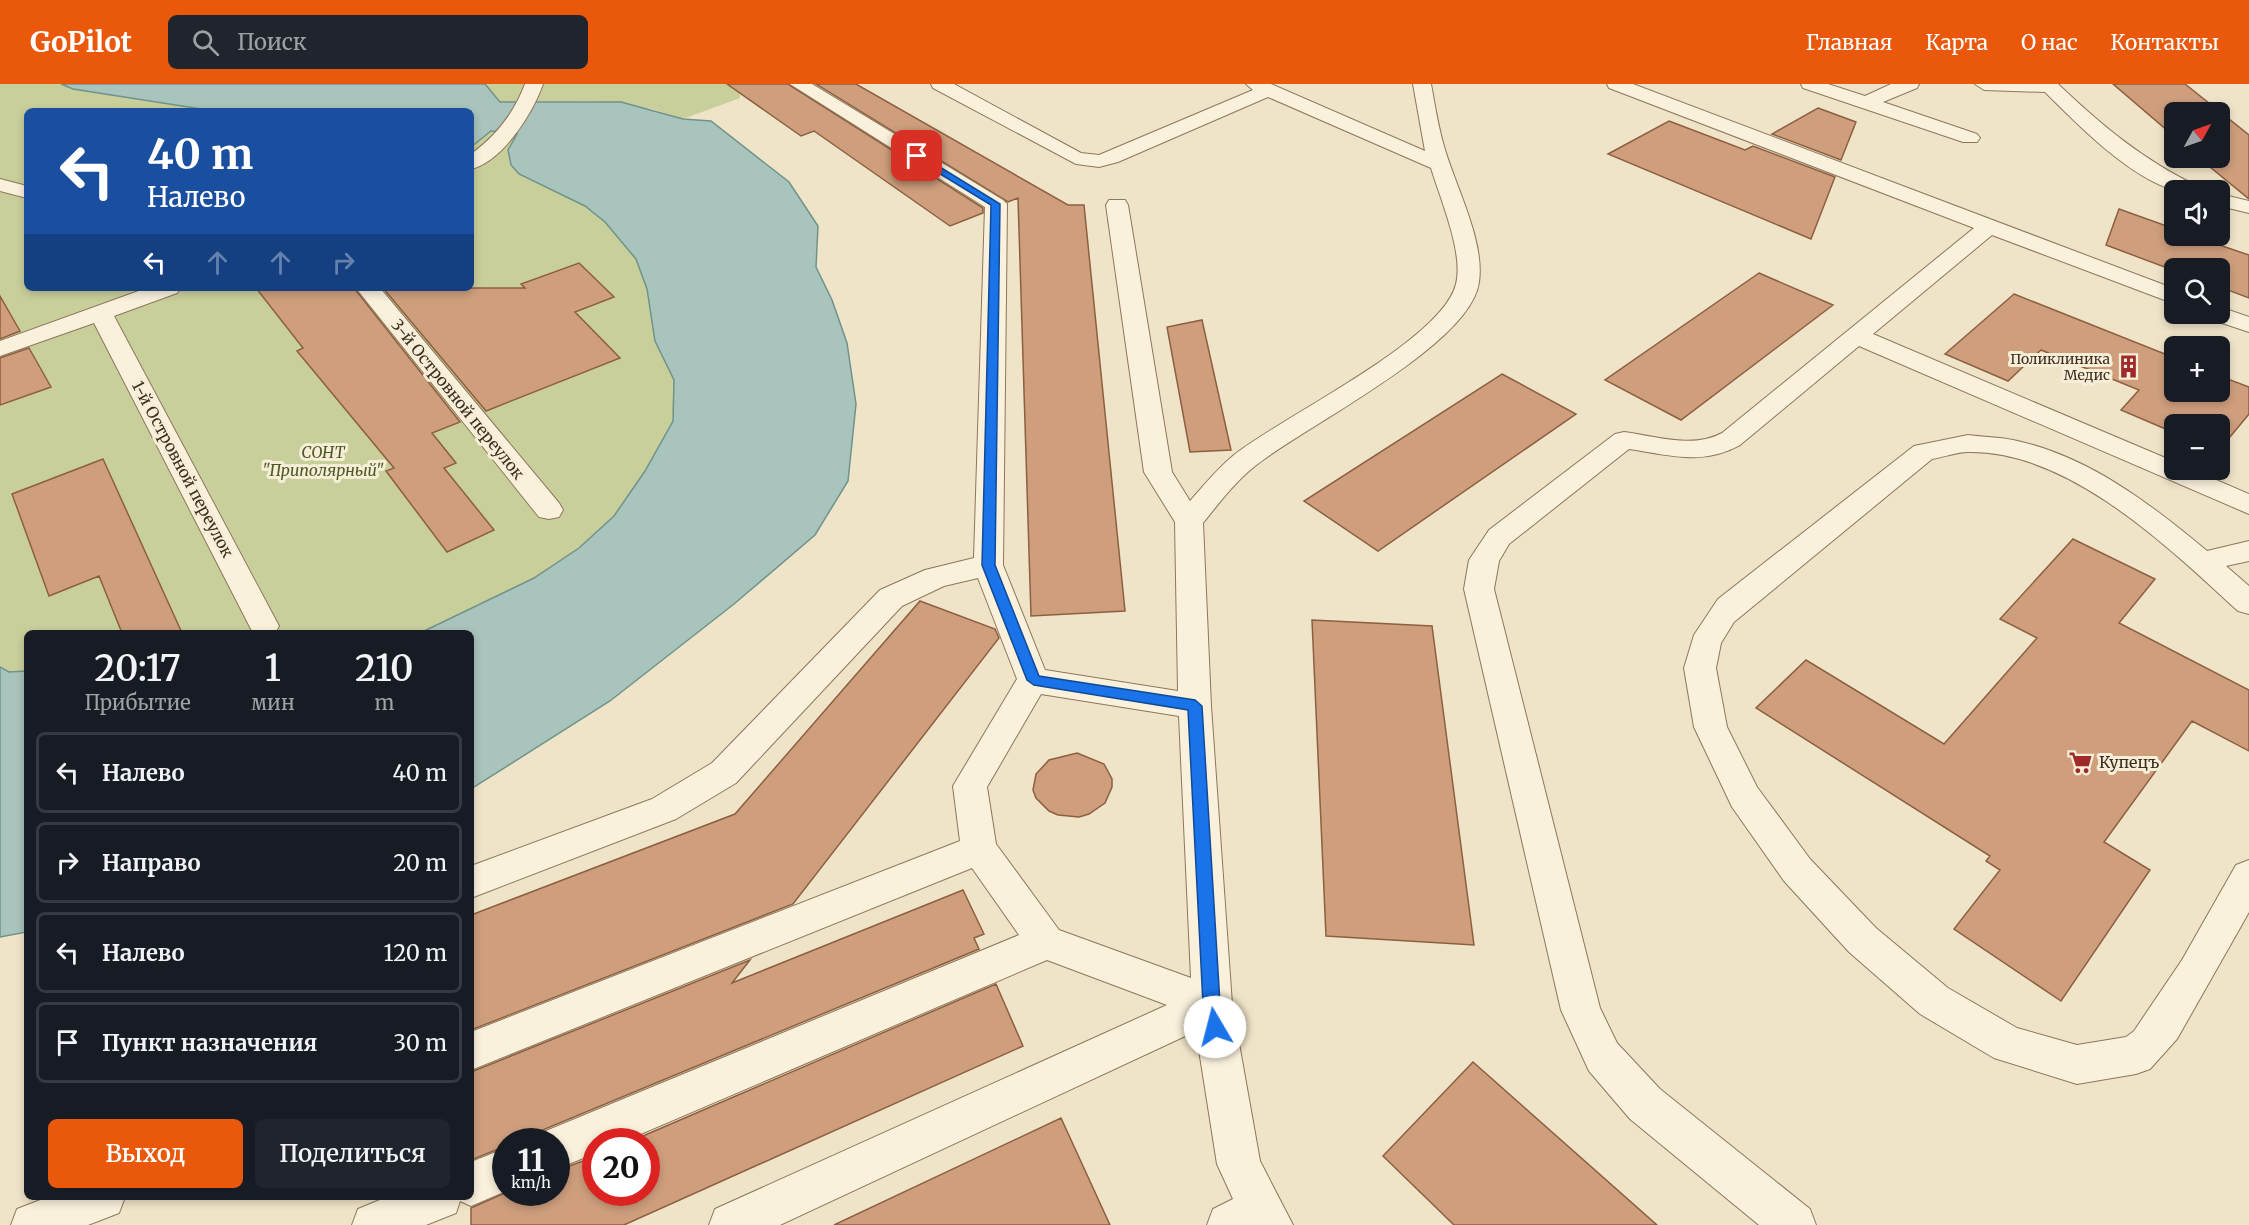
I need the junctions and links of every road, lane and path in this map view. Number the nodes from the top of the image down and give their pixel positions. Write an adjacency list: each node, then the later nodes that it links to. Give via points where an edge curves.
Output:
1 (799, 84): 35 (lane, via 996,204)
2 (940, 84): 9 (lane, via 1076,158 1099,161)
3 (1422, 84): 14 (lane)
4 (1616, 84): 21 (lane)
5 (1810, 84): 11 (lane)
6 (1910, 84): 11 (lane)
7 (1984, 84): 8 (lane)
8 (2048, 85): 15 (lane, via 2123,155)
9 (1261, 87): 14 (lane)
10 (532, 92): 13 (lane, via 505,134)
11 (1867, 103): 12 (lane)
12 (1970, 138)
13 (474, 161)
14 (1440, 165): 32 (lane, via 1468,260 1468,286 1458,309 1402,357 1243,462)
15 (2171, 180)
16 (0, 185): 17 (lane)
17 (24, 191)
18 (2230, 202): 20 (lane)
19 (1117, 205): 32 (lane, via 1158,472)
20 (2249, 207)
21 (1989, 226): 24 (lane); 28 (lane)
22 (161, 291): 25 (lane)
23 (370, 291): 31 (lane, 3-й Островной переулок)
24 (2164, 293)
25 (101, 313): 29 (lane); 37 (lane, 1-й Островной переулок)
26 (2230, 318): 27 (lane)
27 (2249, 325)
28 (1857, 336): 30 (lane); 55 (lane, via 1731,439 1713,449 1624,440 1499,537 1484,560 1479,590 1581,1010 1603,1057 1645,1104)
29 (0, 349)
30 (2249, 505)
31 (549, 510)
32 (1189, 522): 39 (lane)
33 (2249, 551): 34 (lane)
34 (2202, 562): 36 (lane); 41 (lane, via 2119,498 2038,456 2003,445 1944,445 1924,452 1729,607 1713,626 1704,646 1701,694 1711,733 1730,773 1801,877 1844,924 1905,980 1972,1024 2036,1057 2077,1066 2113,1065 2139,1053 2164,1025)
35 (988, 565): 38 (lane); 42 (lane, via 936,577 891,598 724,773 664,809)
36 (2249, 603)
37 (264, 626)
38 (1034, 680): 39 (lane); 40 (lane, via 970,786)
39 (1195, 706): 44 (lane)
40 (979, 849): 43 (lane); 45 (lane)
41 (2249, 876)
42 (474, 881)
43 (1046, 942): 44 (lane); 46 (lane)
44 (1212, 1004): 51 (lane, via 1239,1164); 54 (lane)
45 (474, 1050)
46 (570, 1142)
47 (492, 1175): 48 (lane)
48 (474, 1183)
49 (96, 1200): 52 (lane)
50 (433, 1200): 53 (lane)
51 (1254, 1220)
52 (33, 1225)
53 (374, 1225)
54 (731, 1225)
55 (1794, 1225)

